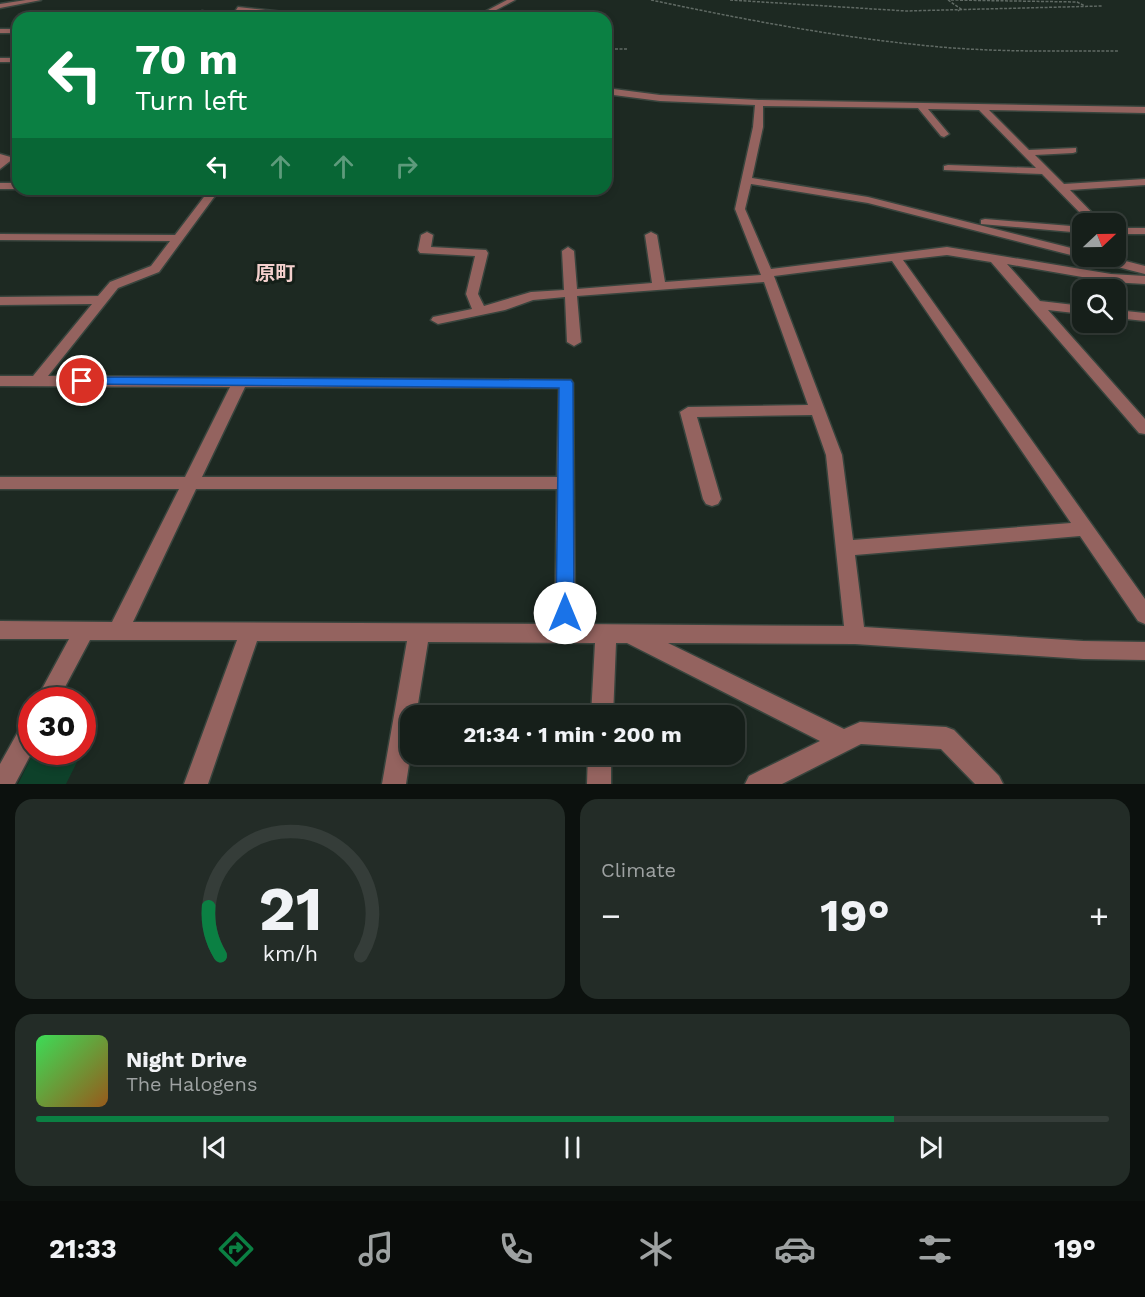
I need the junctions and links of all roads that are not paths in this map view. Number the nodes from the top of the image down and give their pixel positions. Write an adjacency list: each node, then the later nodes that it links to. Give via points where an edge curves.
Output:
1 (38, 0): 3 (street)
2 (512, 0): 6 (street)
3 (0, 6)
4 (238, 9): 5 (street)
5 (265, 12)
6 (488, 12)
7 (612, 92): 8 (street)
8 (759, 103): 9 (street); 19 (street, via 758,127)
9 (921, 106): 10 (street); 12 (street)
10 (981, 107): 11 (street); 14 (street)
11 (1145, 110)
12 (944, 134)
13 (1073, 150): 14 (street)
14 (1027, 153): 18 (street)
15 (0, 157): 16 (street, via 9,158)
16 (0, 166)
17 (948, 168): 18 (street)
18 (1046, 171): 21 (street)
19 (746, 180): 24 (street, via 856,198); 38 (street, via 740,209)
20 (1145, 182): 21 (street)
21 (1061, 187): 23 (street)
22 (210, 195): 31 (street)
23 (1087, 213)
24 (943, 219): 25 (street); 33 (street)
25 (1072, 229)
26 (1126, 231): 27 (street)
27 (1145, 231)
28 (651, 235): 40 (street)
29 (427, 236): 46 (street, via 423,250 482,253 472,294)
30 (0, 237): 31 (street)
31 (178, 238): 42 (street, via 155,269 114,285)
32 (568, 251): 41 (street)
33 (1072, 252)
34 (895, 257): 35 (street, via 947,251); 38 (street); 60 (street)
35 (996, 260): 39 (street); 44 (street)
36 (1126, 265): 37 (street)
37 (1145, 270)
38 (768, 275): 40 (street); 54 (street)
39 (1145, 280)
40 (659, 287): 41 (street)
41 (570, 292): 46 (street, via 531,296); 50 (street)
42 (101, 300): 43 (street); 52 (street)
43 (0, 301)
44 (1035, 305): 45 (street); 55 (street)
45 (1072, 309)
46 (479, 311): 49 (street)
47 (1126, 315): 48 (street)
48 (1145, 317)
49 (438, 320)
50 (574, 342)
51 (0, 381): 52 (street)
52 (37, 381): 53 (street)
53 (240, 382): 57 (street); 58 (street, via 566,383)
54 (817, 410): 59 (street, via 688,412); 61 (street, via 834,455)
55 (1145, 429)
56 (0, 483): 57 (street)
57 (190, 483): 58 (street); 65 (street)
58 (566, 483): 68 (street)
59 (712, 499)
60 (1085, 529): 61 (street); 62 (street)
61 (845, 548): 71 (street)
62 (1145, 615)
63 (0, 630): 64 (street)
64 (84, 631): 65 (street); 73 (street)
65 (118, 631): 66 (street)
66 (250, 632): 67 (street); 79 (street)
67 (419, 633): 68 (street); 80 (street)
68 (565, 634): 69 (street)
69 (606, 634): 70 (street); 74 (street)
70 (630, 634): 71 (street); 75 (street)
71 (855, 635): 72 (street)
72 (1145, 651)
73 (54, 687)
74 (603, 705)
75 (844, 741): 82 (street); 83 (street, via 860,733 946,738)
76 (18, 755): 78 (street)
77 (600, 765): 81 (street)
78 (2, 784)
79 (196, 784)
80 (394, 784)
81 (599, 784)
82 (757, 784)
83 (991, 784)

